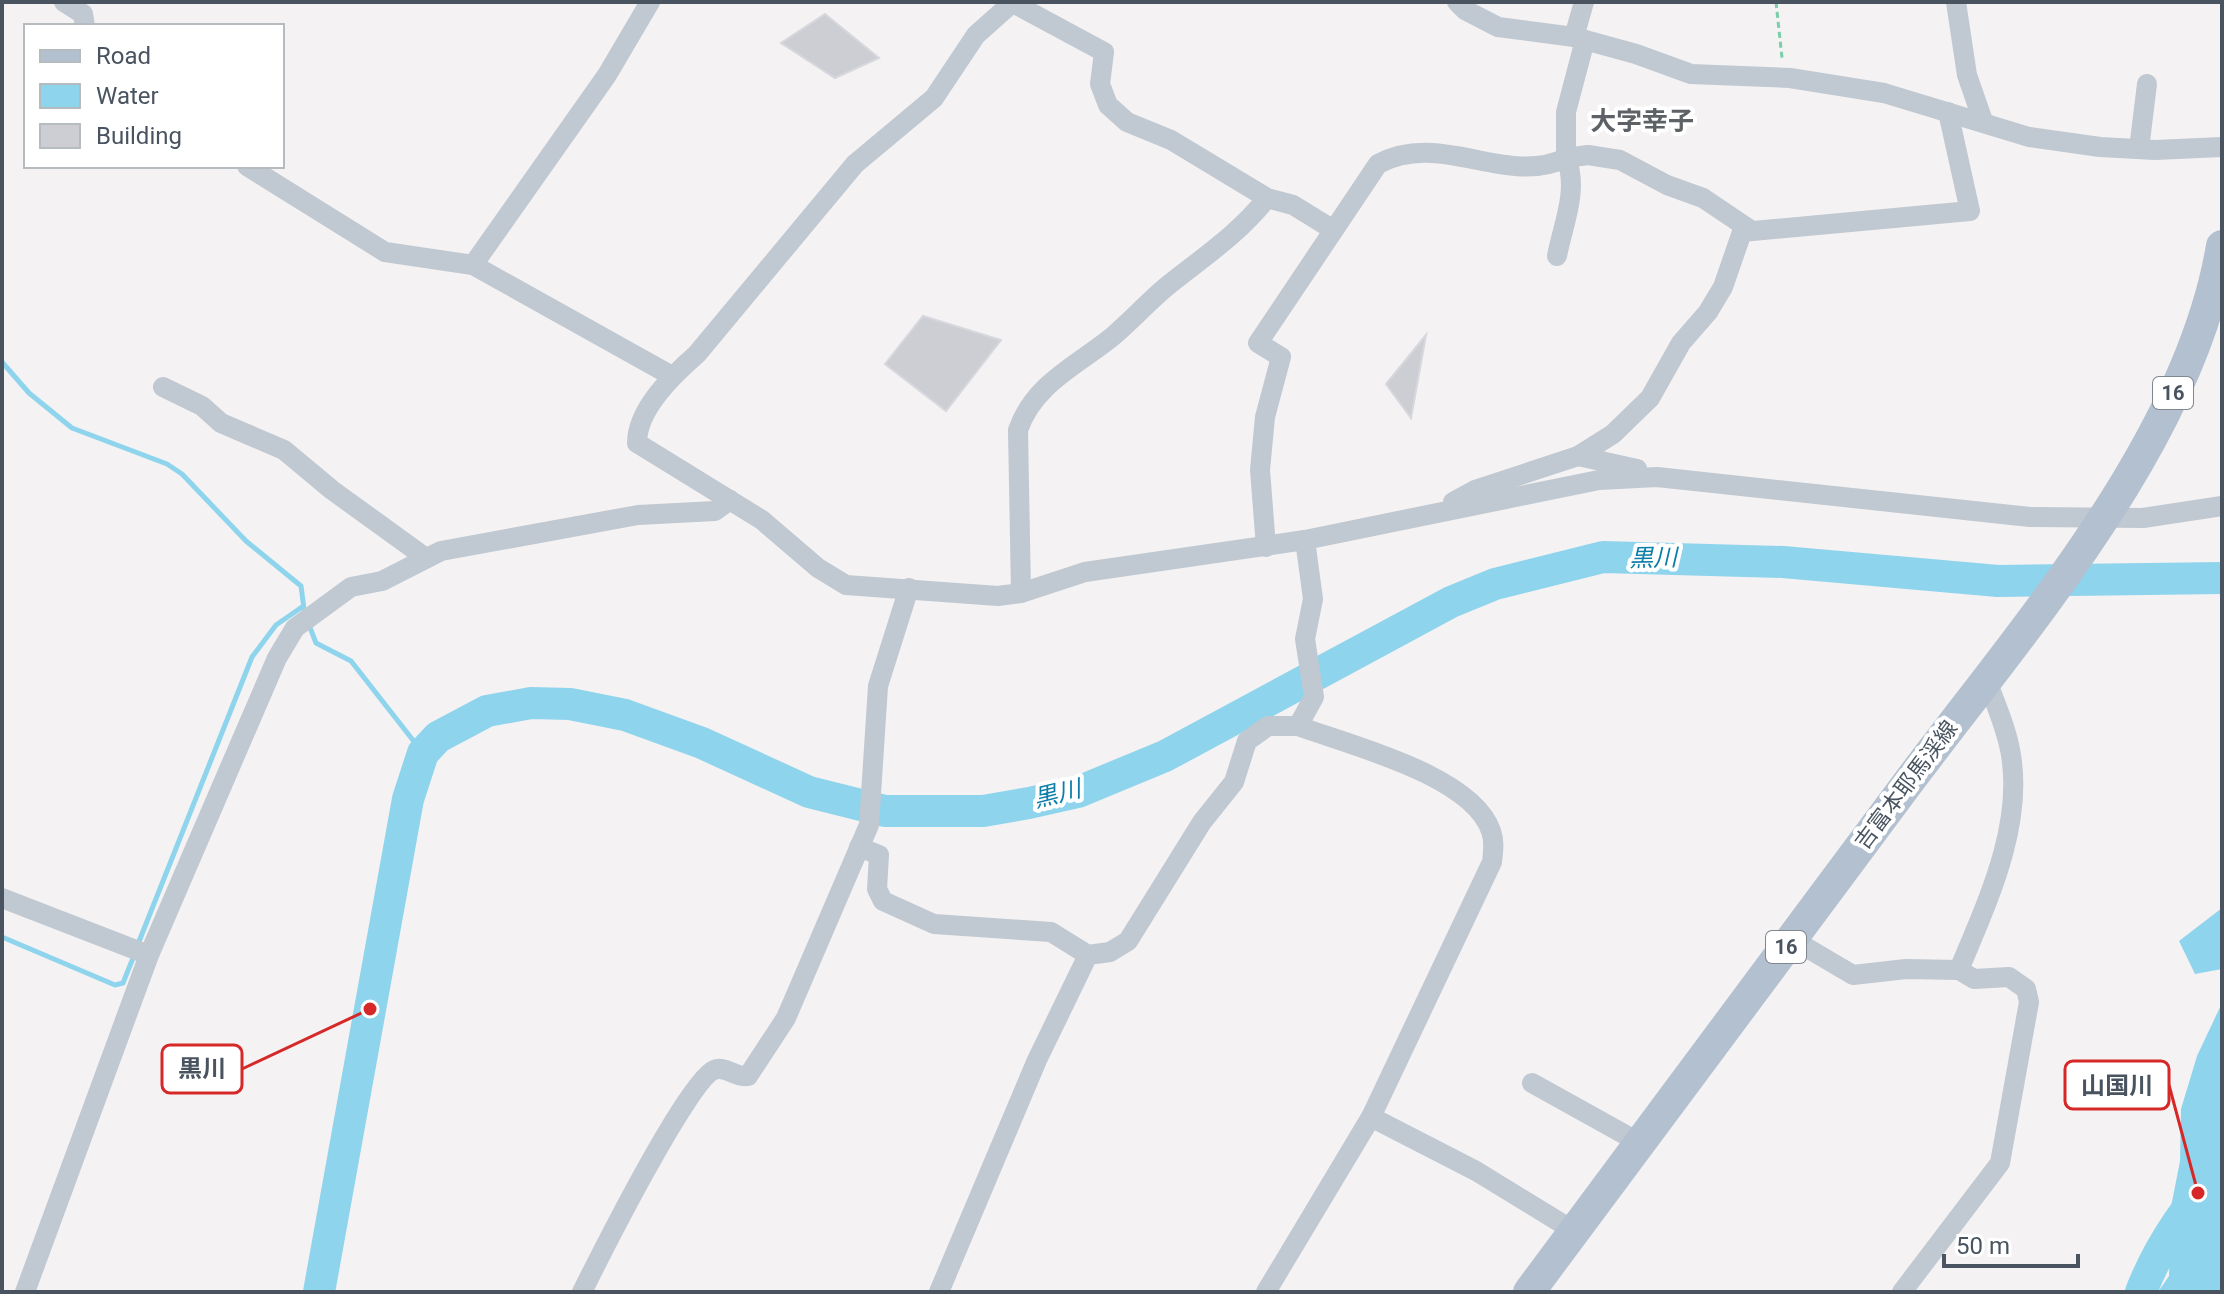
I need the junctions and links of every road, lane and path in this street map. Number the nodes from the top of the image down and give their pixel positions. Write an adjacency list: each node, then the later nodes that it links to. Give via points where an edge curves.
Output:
1 (64, 2): 8 (street, via 83,14)
2 (650, 2): 23 (street, via 607,75)
3 (1013, 2): 18 (street, via 1104,52 1100,84 1108,105 1127,122 1171,140); 24 (street, via 976,35 934,98 855,164 697,354)
4 (1457, 2): 9 (street, via 1498,27)
5 (1584, 2): 9 (street)
6 (1776, 2): 10 (path)
7 (1956, 2): 13 (street, via 1967,75)
8 (85, 24)
9 (1580, 39): 10 (street, via 1691,74); 16 (street, via 1566,112)
10 (1785, 78): 12 (street, via 1884,93)
11 (2147, 84): 15 (street)
12 (1948, 112): 13 (street); 20 (street, via 1970,211)
13 (1983, 121): 15 (street, via 2029,137)
14 (2222, 147): 15 (street)
15 (2139, 149)
16 (1566, 158): 19 (street, via 1551,165 1496,164 1432,151 1389,158 1378,164); 20 (street, via 1620,160 1703,198); 22 (street, via 1572,187)
17 (250, 168): 23 (street, via 385,252)
18 (1267, 198): 19 (street, via 1293,205); 36 (street, via 1245,226 1044,387 1025,408 1018,430)
19 (1332, 229): 33 (street, via 1258,343 1281,357 1265,417 1260,470)
20 (1752, 231): 26 (street, via 1742,232 1723,287 1681,343 1650,398 1613,434)
21 (2222, 246): 31 (main road, 吉富本耶馬渓線 / 16, via 2193,353)
22 (1557, 256)
23 (473, 265): 24 (street)
24 (672, 376): 28 (street, via 637,427 637,443)
25 (163, 387): 34 (street, via 202,406 221,423 284,450)
26 (1578, 456): 27 (street, via 1637,469); 30 (street, via 1475,490 1453,500)
27 (1639, 478): 30 (street, via 1599,480); 31 (street)
28 (730, 500): 34 (street, via 715,511 638,515); 35 (street, via 846,585)
29 (2222, 506): 31 (street)
30 (1452, 509): 32 (street)
31 (2100, 523): 37 (main road, 吉富本耶馬渓線 / 16)
32 (1305, 540): 33 (street); 38 (street, via 1313,599 1305,639 1314,697)
33 (1266, 547): 36 (street, via 1085,572)
34 (426, 558): 42 (street, via 382,581 351,587 307,618 285,642)
35 (909, 588): 36 (street, via 998,596); 39 (street, via 878,686 869,825)
36 (1021, 593)
37 (1986, 678): 41 (main road, 吉富本耶馬渓線 / 16); 44 (street, via 2011,754 2014,797 1989,897)
38 (1298, 726): 43 (street, via 1268,726 1247,741 1234,782 1202,822 1128,941 1110,952); 46 (street, via 1451,787 1484,818 1494,843 1492,862)
39 (859, 847): 43 (street, via 879,855 877,889 883,901 934,924 1051,932); 50 (street, via 786,1018 752,1072 744,1077 719,1068 698,1084 652,1158)
40 (2, 898): 42 (street)
41 (1792, 939): 44 (street, via 1853,975); 47 (main road, 吉富本耶馬渓線 / 16)
42 (149, 955): 49 (street)
43 (1088, 955): 51 (street, via 1037,1060)
44 (1959, 970): 54 (street, via 1974,979 2009,977 2026,989 2027,1017 2000,1163)
45 (1532, 1083): 47 (street)
46 (1371, 1117): 48 (street, via 1476,1171); 52 (street)
47 (1640, 1143): 48 (main road, 吉富本耶馬渓線 / 16)
48 (1574, 1231): 53 (main road, 吉富本耶馬渓線 / 16)
49 (25, 1292)
50 (582, 1292)
51 (939, 1292)
52 (1266, 1292)
53 (1529, 1292)
54 (1902, 1292)

